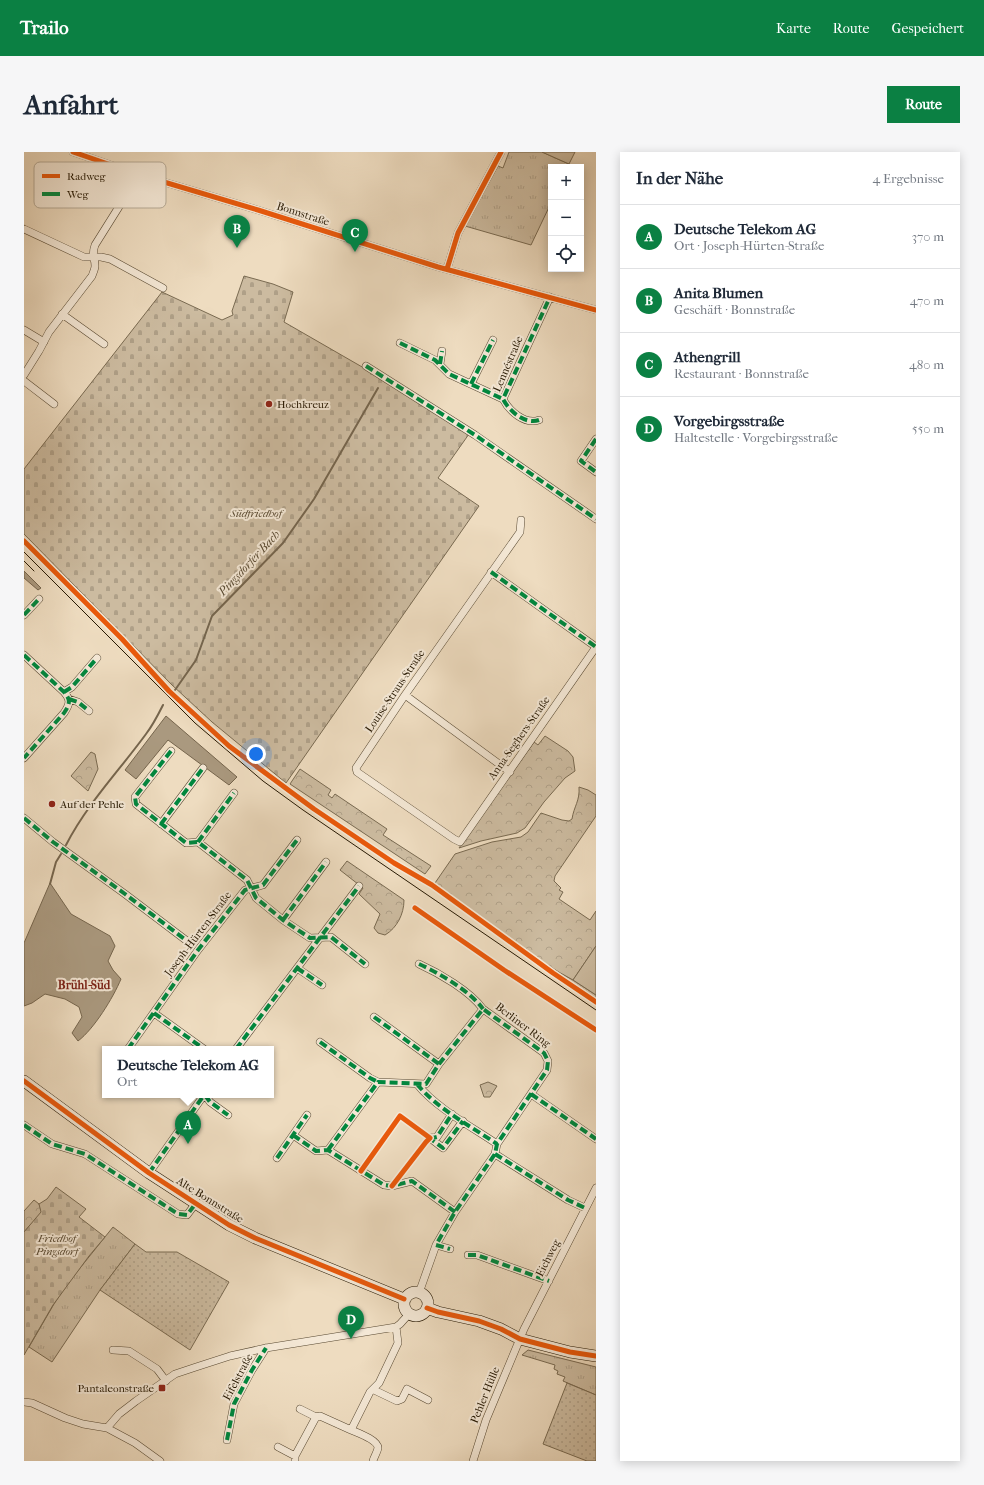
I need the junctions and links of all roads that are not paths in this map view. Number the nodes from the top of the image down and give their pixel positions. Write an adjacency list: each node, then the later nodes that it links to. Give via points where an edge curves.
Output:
1 (73, 152): 3 (street, Bonnstraße)
2 (501, 152): 8 (street, via 458,233)
3 (102, 162)
4 (166, 183): 8 (street, Bonnstraße)
5 (118, 208): 7 (street, via 94,245)
6 (24, 229): 7 (street, via 84,257)
7 (93, 257): 9 (street, via 110,259); 12 (street, via 96,266 92,276)
8 (447, 269): 10 (street, Bonnstraße)
9 (163, 288)
10 (550, 297): 11 (street, Bonnstraße); 24 (street, Lennéstraße)
11 (596, 310)
12 (62, 314): 15 (street); 17 (street)
13 (24, 330): 15 (street)
14 (493, 340): 23 (street)
15 (44, 342): 21 (street)
16 (400, 343): 19 (street)
17 (104, 344)
18 (442, 351): 19 (street)
19 (440, 364): 23 (street, via 449,374)
20 (366, 366): 29 (street, via 475,435)
21 (24, 375)
22 (24, 381): 25 (street)
23 (471, 384): 24 (street)
24 (503, 399): 26 (street, Lennéstraße, via 506,406 526,420)
25 (54, 404)
26 (539, 420)
27 (596, 439): 28 (street, via 581,461)
28 (596, 472)
29 (596, 519)
30 (521, 520): 31 (street, Louise-Straus-Straße, via 520,532)
31 (490, 572): 34 (street); 38 (street, Louise-Straus-Straße)
32 (39, 599): 33 (street)
33 (24, 615)
34 (596, 647): 44 (street, Anna-Seghers-Straße)
35 (24, 655): 37 (street)
36 (97, 658): 37 (street, via 72,687)
37 (64, 692): 39 (street)
38 (405, 695): 44 (street); 50 (street, Louise-Straus-Straße, via 356,768 357,772)
39 (69, 699): 40 (street, via 78,702); 42 (street, via 70,706)
40 (89, 711)
41 (171, 750): 47 (street, via 136,797 136,804)
42 (24, 758)
43 (204, 768): 47 (street)
44 (510, 772): 50 (street, Anna-Seghers-Straße)
45 (234, 793): 49 (street)
46 (24, 818): 56 (street)
47 (161, 824): 49 (street, via 186,843)
48 (297, 840): 53 (street, Joseph-Hürten-Straße, via 263,885)
49 (198, 842): 53 (street, via 247,880)
50 (460, 842)
51 (326, 862): 54 (street)
52 (359, 886): 55 (street)
53 (251, 888): 54 (street, via 256,898); 62 (street, Joseph-Hürten-Straße, via 244,890)
54 (283, 920): 55 (street, via 310,938)
55 (320, 937): 57 (street, via 331,937); 59 (street)
56 (191, 944)
57 (365, 964)
58 (419, 964): 61 (street, via 434,970 476,1000)
59 (297, 968): 60 (street); 67 (street)
60 (322, 986)
61 (483, 1009): 68 (street, Berliner Ring); 72 (street, Berliner Ring, via 544,1053 548,1061 547,1070)
62 (154, 1013): 65 (street, Joseph-Hürten-Straße); 66 (street)
63 (374, 1017): 68 (street)
64 (320, 1042): 70 (street)
65 (130, 1046)
66 (200, 1046)
67 (238, 1046)
68 (440, 1064): 71 (street, Berliner Ring, via 426,1084)
69 (24, 1081): 86 (main road, Alte Bonnstraße)
70 (378, 1082): 71 (street); 83 (street)
71 (418, 1084): 75 (street, via 424,1092)
72 (532, 1094): 81 (street); 82 (street, Berliner Ring)
73 (203, 1098): 86 (street)
74 (207, 1098): 76 (street)
75 (452, 1114): 78 (street); 78 (street, via 437,1136 430,1138 444,1148)
76 (228, 1115)
77 (307, 1115): 80 (street)
78 (463, 1121): 82 (street)
79 (24, 1125): 88 (street, Alte Bonnstraße, via 52,1144 85,1154 178,1214 187,1215)
80 (293, 1135): 83 (street, via 316,1151); 85 (street)
81 (596, 1138)
82 (497, 1144): 84 (street, Berliner Ring)
83 (328, 1150): 90 (street, via 384,1185 392,1186 412,1181)
84 (495, 1154): 89 (street); 90 (street, Berliner Ring)
85 (277, 1158)
86 (149, 1173): 88 (main road, Alte Bonnstraße)
87 (596, 1188): 89 (street, Eichweg)
88 (196, 1204): 96 (main road, Alte Bonnstraße, via 255,1238)
89 (585, 1208): 94 (street, Eichweg)
90 (455, 1212): 91 (street, Berliner Ring)
91 (436, 1245): 92 (street); 95 (street, Berliner Ring)
92 (450, 1249)
93 (468, 1255): 94 (street, via 476,1255)
94 (549, 1281): 100 (street, Eichweg)
95 (419, 1293): 96 (main road, via 411,1293); 97 (main road, via 426,1298)
96 (404, 1299): 98 (main road, via 404,1306)
97 (427, 1308): 98 (main road, via 420,1315); 100 (main road, via 479,1321)
98 (409, 1314): 99 (street)
99 (396, 1327): 101 (street); 105 (street, via 398,1343)
100 (520, 1339): 103 (main road); 117 (street, Pehler Hülle, via 486,1420)
101 (266, 1348): 104 (street, via 196,1366 175,1374); 112 (street, Eifelstraße, via 234,1404)
102 (113, 1350): 104 (street, via 129,1351 157,1369)
103 (596, 1356)
104 (166, 1381): 110 (street, via 119,1414)
105 (374, 1390): 106 (street, via 397,1401 402,1399 407,1389); 111 (street, via 370,1392)
106 (428, 1400)
107 (24, 1402): 110 (street, via 83,1424)
108 (300, 1409): 109 (street)
109 (316, 1417): 111 (street, via 320,1416); 114 (street)
110 (107, 1428): 115 (street, via 135,1443)
111 (351, 1430): 116 (street, via 377,1444 378,1450)
112 (227, 1440)
113 (278, 1448): 114 (street)
114 (295, 1458)
115 (160, 1461)
116 (373, 1461)
117 (473, 1461)

